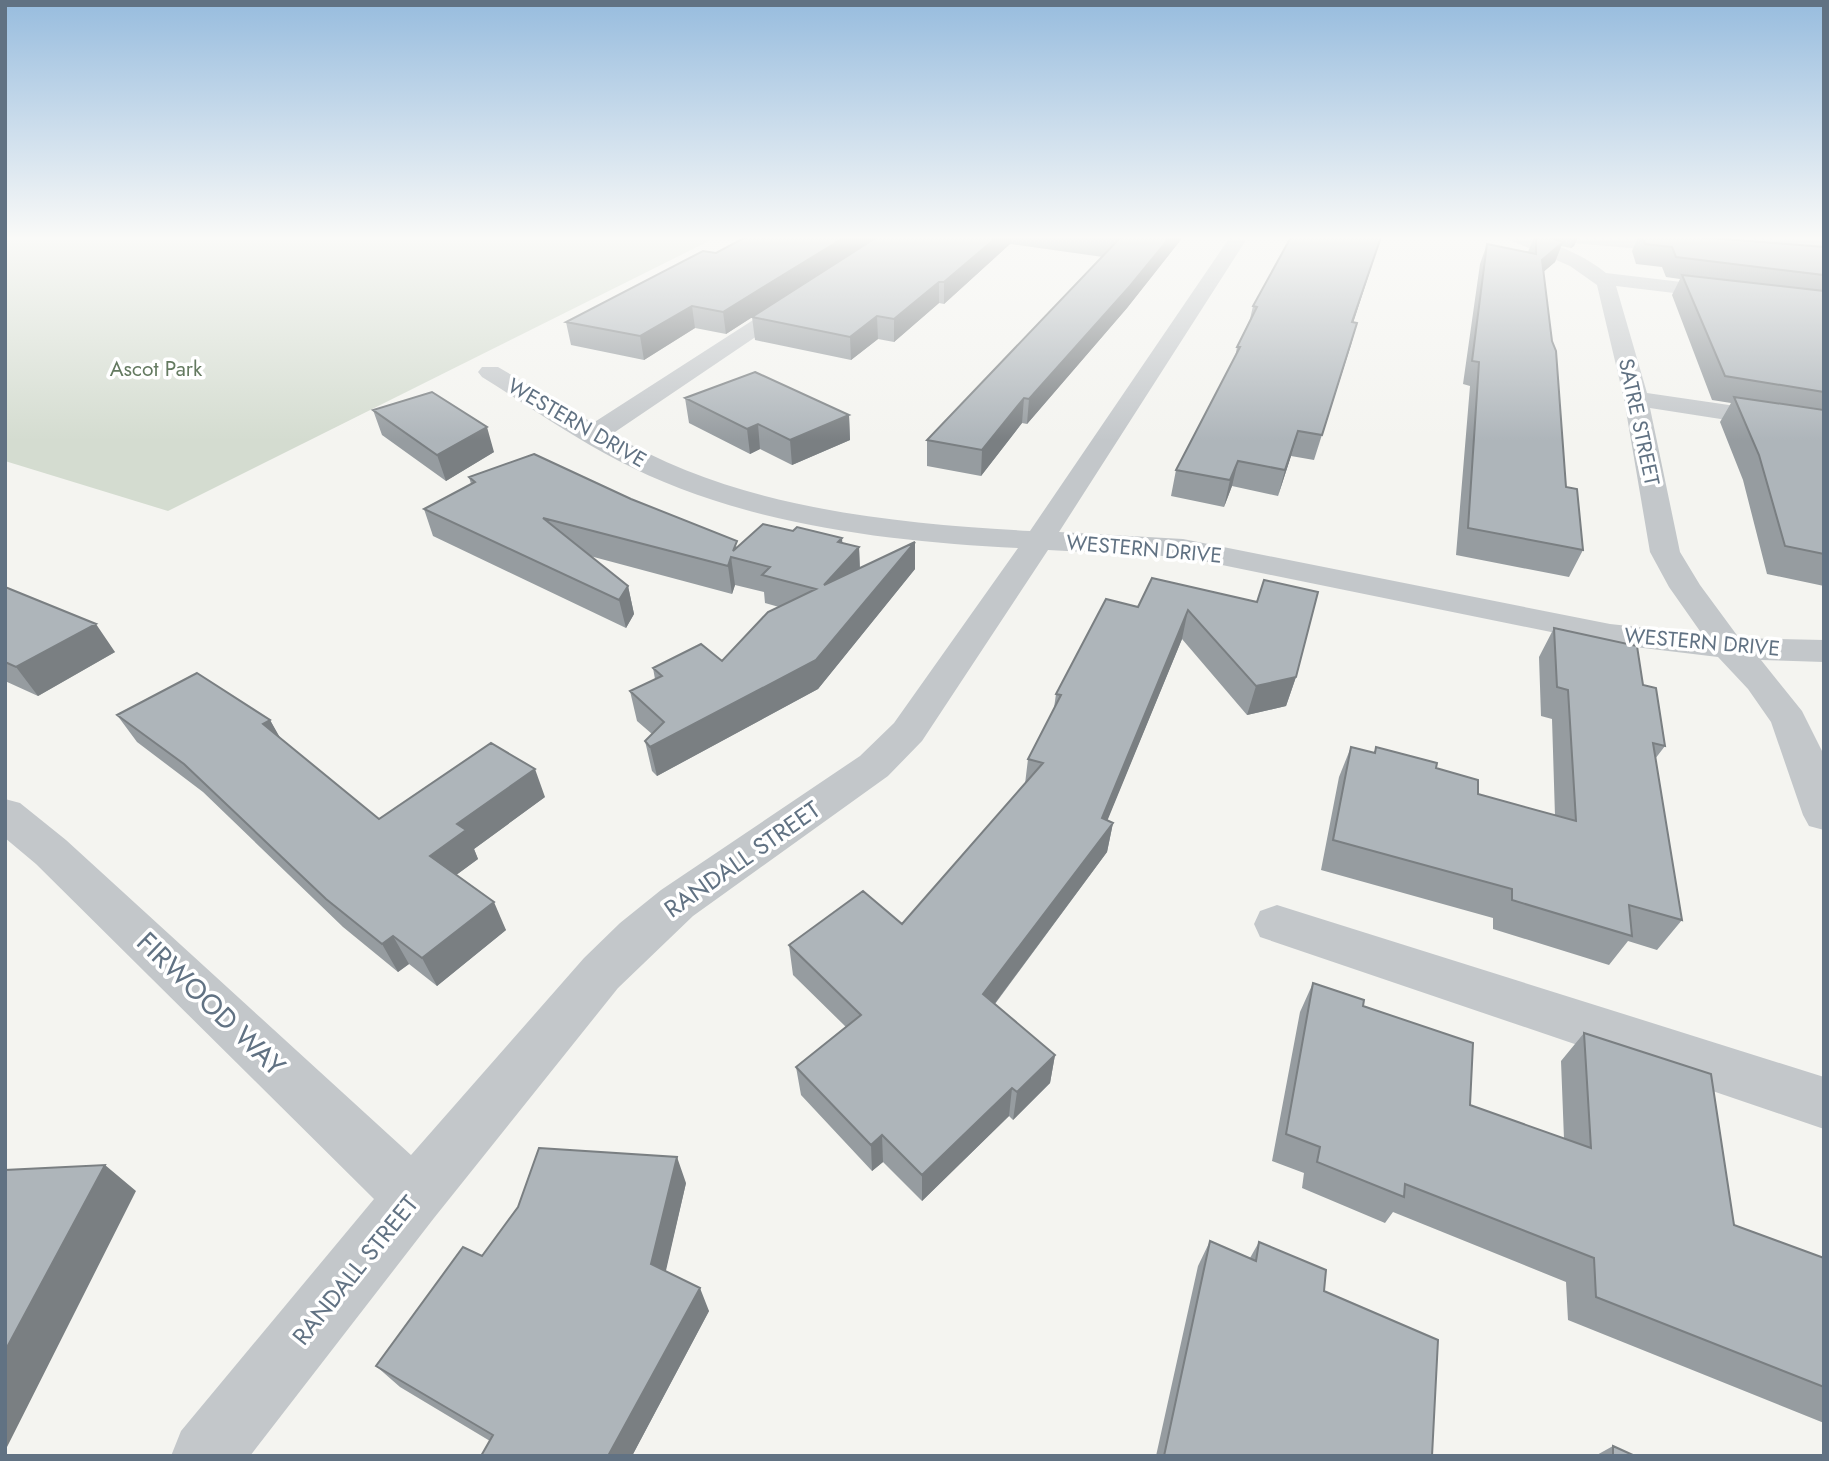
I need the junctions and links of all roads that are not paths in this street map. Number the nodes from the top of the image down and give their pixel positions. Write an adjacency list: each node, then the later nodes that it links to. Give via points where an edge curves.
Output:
1 (790, 305): 7 (street)
2 (1194, 305): 8 (street, RANDALL STREET)
3 (1613, 305): 5 (street, SATRE STREET)
4 (490, 372): 7 (street, WESTERN DRIVE)
5 (1636, 399): 6 (street); 9 (street, SATRE STREET, via 1665,552)
6 (1824, 427)
7 (593, 435): 8 (street, WESTERN DRIVE, via 679,478 783,510 895,528)
8 (1039, 540): 9 (street, WESTERN DRIVE, via 1183,548 1611,634); 15 (street, RANDALL STREET, via 893,749 853,782 677,903 637,937 601,973)
9 (1729, 648): 10 (street, WESTERN DRIVE); 12 (street, SATRE STREET, via 1761,681 1788,720)
10 (1824, 651)
11 (5, 814): 15 (street, FIRWOOD WAY)
12 (1824, 815)
13 (1277, 925): 14 (street)
14 (1824, 1103)
15 (413, 1197): 16 (street, RANDALL STREET)
16 (206, 1456)

